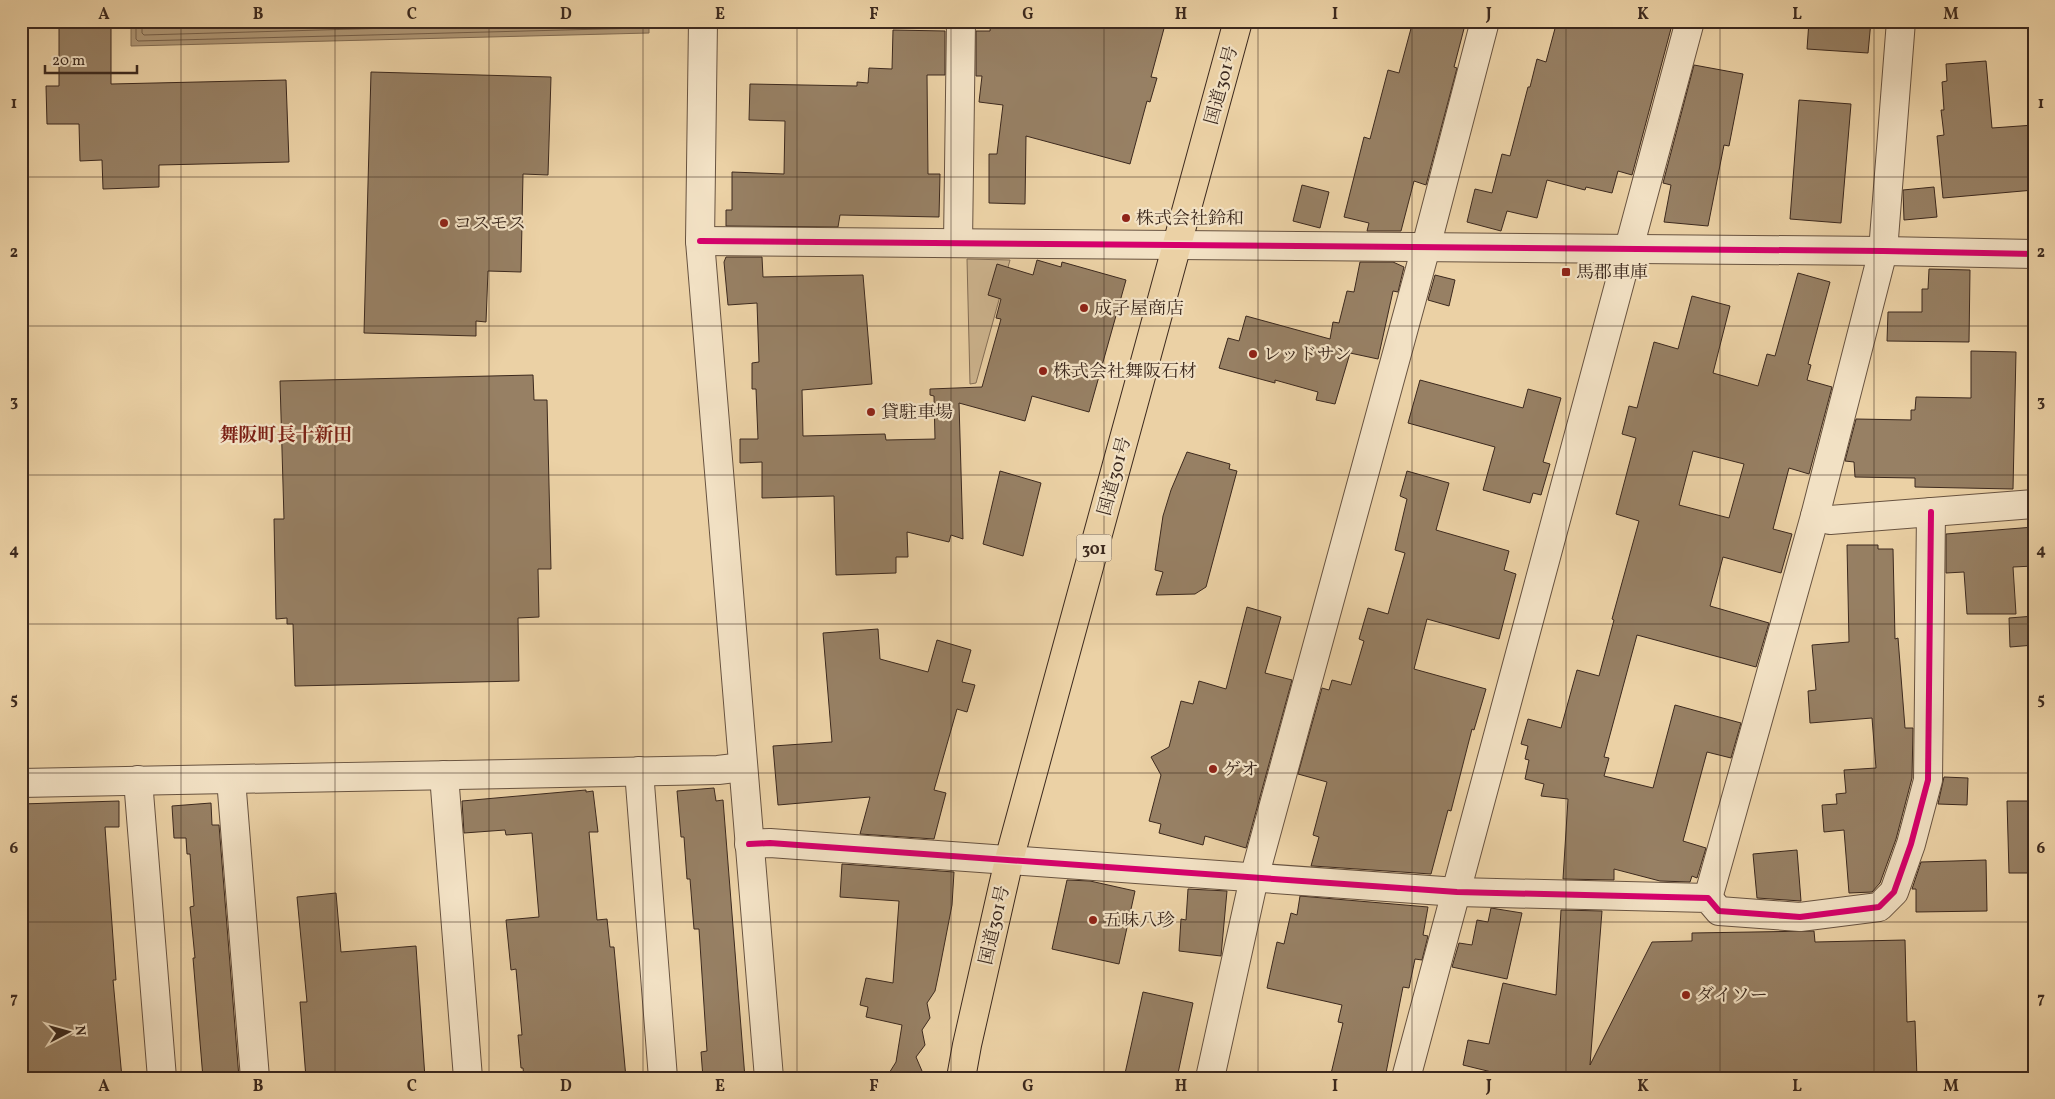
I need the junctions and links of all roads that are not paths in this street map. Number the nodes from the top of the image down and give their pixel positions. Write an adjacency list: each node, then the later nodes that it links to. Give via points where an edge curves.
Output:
1 (703, 21): 7 (street)
2 (961, 21): 8 (street)
3 (1238, 21): 9 (highway, 国道301号 / 301)
4 (1485, 21): 10 (street)
5 (1690, 21): 11 (street)
6 (1901, 21): 12 (street)
7 (700, 241): 8 (street); 17 (street)
8 (958, 243): 9 (street)
9 (1177, 245): 10 (street); 24 (highway, 国道301号 / 301)
10 (1426, 247): 11 (street); 25 (street)
11 (1628, 249): 12 (street); 26 (street)
12 (1883, 251): 13 (street); 16 (street)
13 (2034, 254)
14 (2034, 504): 15 (street)
15 (1931, 512): 16 (street, via 1830,520); 27 (street, via 1928,780 1894,892 1879,906 1800,917 1719,911)
16 (1815, 516): 27 (street)
17 (743, 768): 18 (street); 23 (street)
18 (639, 771): 19 (street); 31 (street)
19 (444, 775): 20 (street); 30 (street)
20 (232, 779): 21 (street); 29 (street)
21 (138, 780): 22 (street); 28 (street)
22 (21, 783)
23 (750, 844): 24 (street); 32 (street)
24 (1009, 860): 25 (street); 33 (highway, 国道301号 / 301)
25 (1254, 878): 26 (street); 34 (street)
26 (1457, 892): 27 (street); 35 (street)
27 (1708, 898)
28 (162, 1078)
29 (255, 1078)
30 (468, 1078)
31 (663, 1078)
32 (769, 1078)
33 (961, 1078)
34 (1210, 1078)
35 (1406, 1078)

